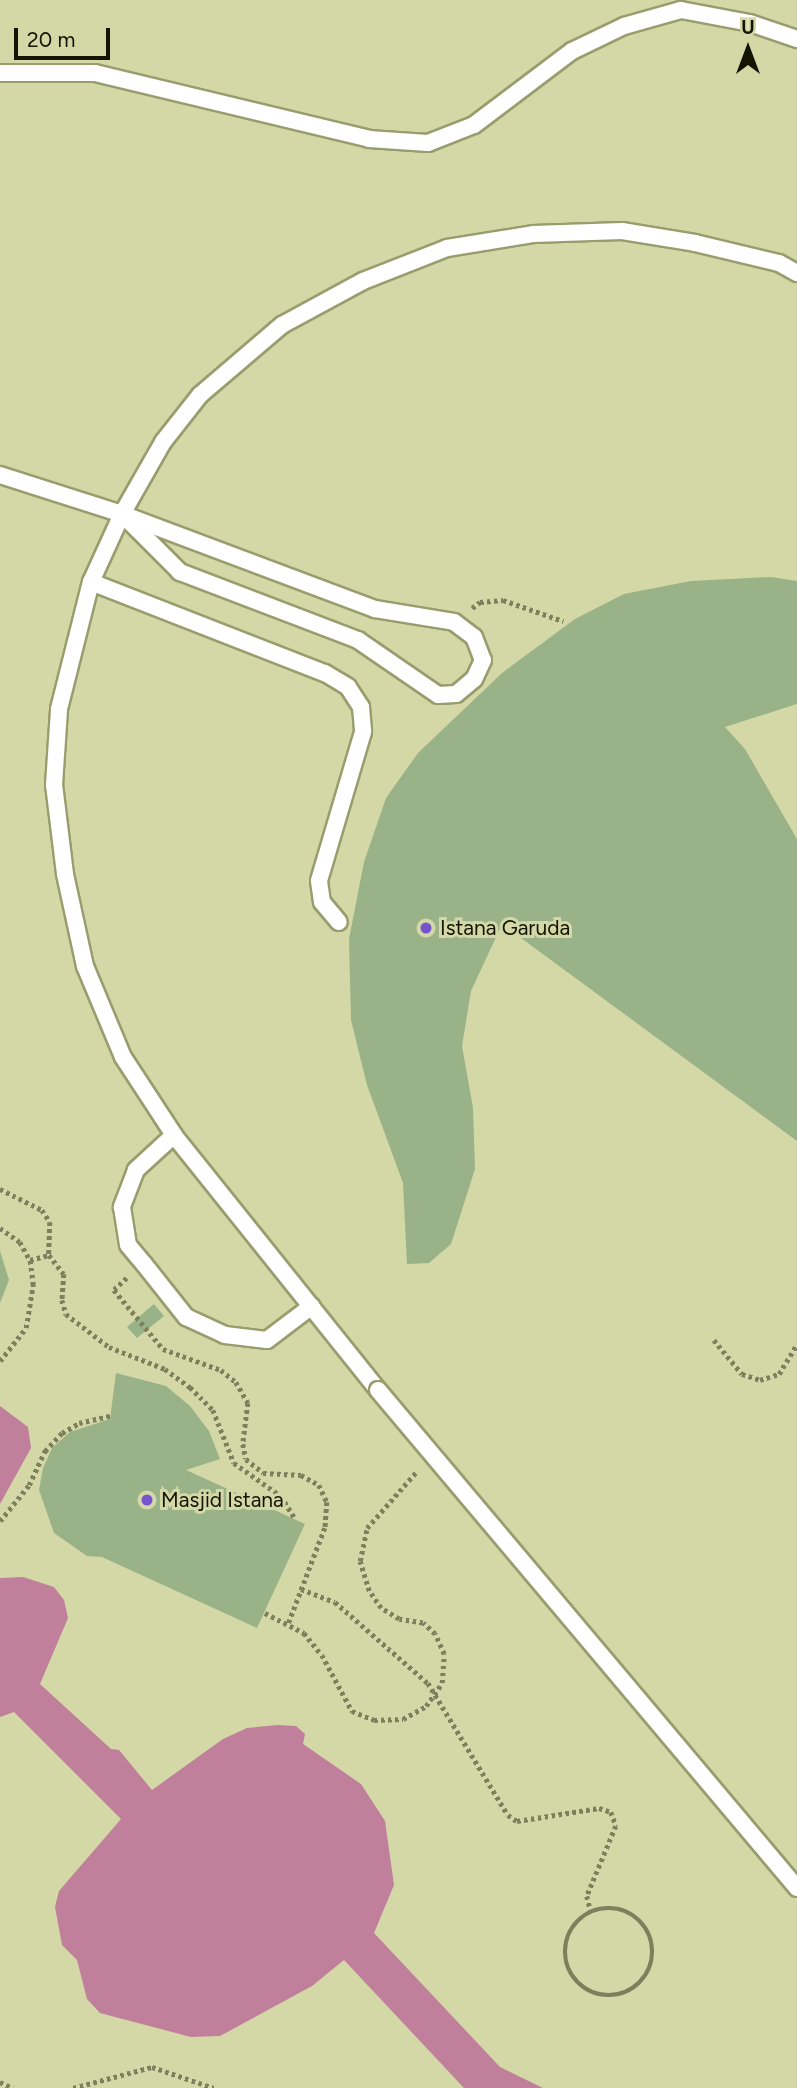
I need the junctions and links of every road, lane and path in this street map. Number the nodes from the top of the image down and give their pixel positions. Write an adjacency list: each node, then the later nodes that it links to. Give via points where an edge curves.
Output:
1 (797, 39): 2 (lane, via 750,23 681,10 624,26 572,51 474,125 428,143 369,139 95,73)
2 (0, 73)
3 (797, 273): 5 (lane, via 779,263 622,231 533,234 447,248 362,281 282,325 201,395 163,442)
4 (0, 475): 5 (lane)
5 (122, 514): 6 (lane); 8 (lane, via 375,609); 8 (lane, via 180,572 358,640 438,695 456,694 474,679 483,660 474,637)
6 (91, 582): 9 (lane, via 325,673 348,687 361,707 363,732 320,881 322,902); 10 (lane, via 59,709 54,785 65,873 94,989 123,1057)
7 (563, 621): 8 (path, via 503,600 480,602)
8 (454, 622)
9 (339, 922)
10 (174, 1135): 15 (lane, via 136,1170 122,1206 128,1245); 16 (lane)
11 (0, 1189): 13 (path, via 42,1210 52,1234)
12 (0, 1228): 14 (path, via 20,1242)
13 (48, 1255): 14 (path); 22 (path, via 64,1273 66,1314 109,1348 165,1369 190,1387 213,1410 234,1463 281,1496)
14 (30, 1260): 19 (path, via 33,1285 26,1328)
15 (144, 1264): 16 (lane, via 186,1317 225,1335 267,1340); 24 (path, via 114,1290 163,1349 221,1370 236,1382 248,1403 243,1444 246,1459 263,1473 301,1475 320,1485 327,1502 325,1528)
16 (312, 1306): 27 (lane, bridge)
17 (714, 1340): 18 (path, via 742,1374 760,1380 779,1374)
18 (797, 1344)
19 (0, 1362)
20 (110, 1416): 23 (path, via 79,1423 62,1433 45,1451 29,1485)
21 (424, 1464): 26 (path, bridge, via 367,1528 360,1561 369,1591 381,1608 399,1619 422,1623 435,1634 444,1654 442,1683 426,1706 403,1719 374,1720 352,1711 322,1655 304,1633)
22 (295, 1518)
23 (0, 1521)
24 (301, 1589): 26 (path); 28 (path, via 335,1602 428,1683 508,1815 517,1821 599,1808 611,1812 617,1826 587,1896)
25 (265, 1614): 26 (path, bridge)
26 (288, 1625)
27 (797, 1888)
28 (591, 1912): 28 (path, via 610,1908 630,1913 645,1925 654,1943 653,1963 644,1981 628,1993 608,1997 589,1992 570,1970 566,1942 575,1924)
29 (0, 2082): 30 (path)
30 (13, 2088)
31 (73, 2088): 32 (path, via 152,2067)
32 (214, 2088)

